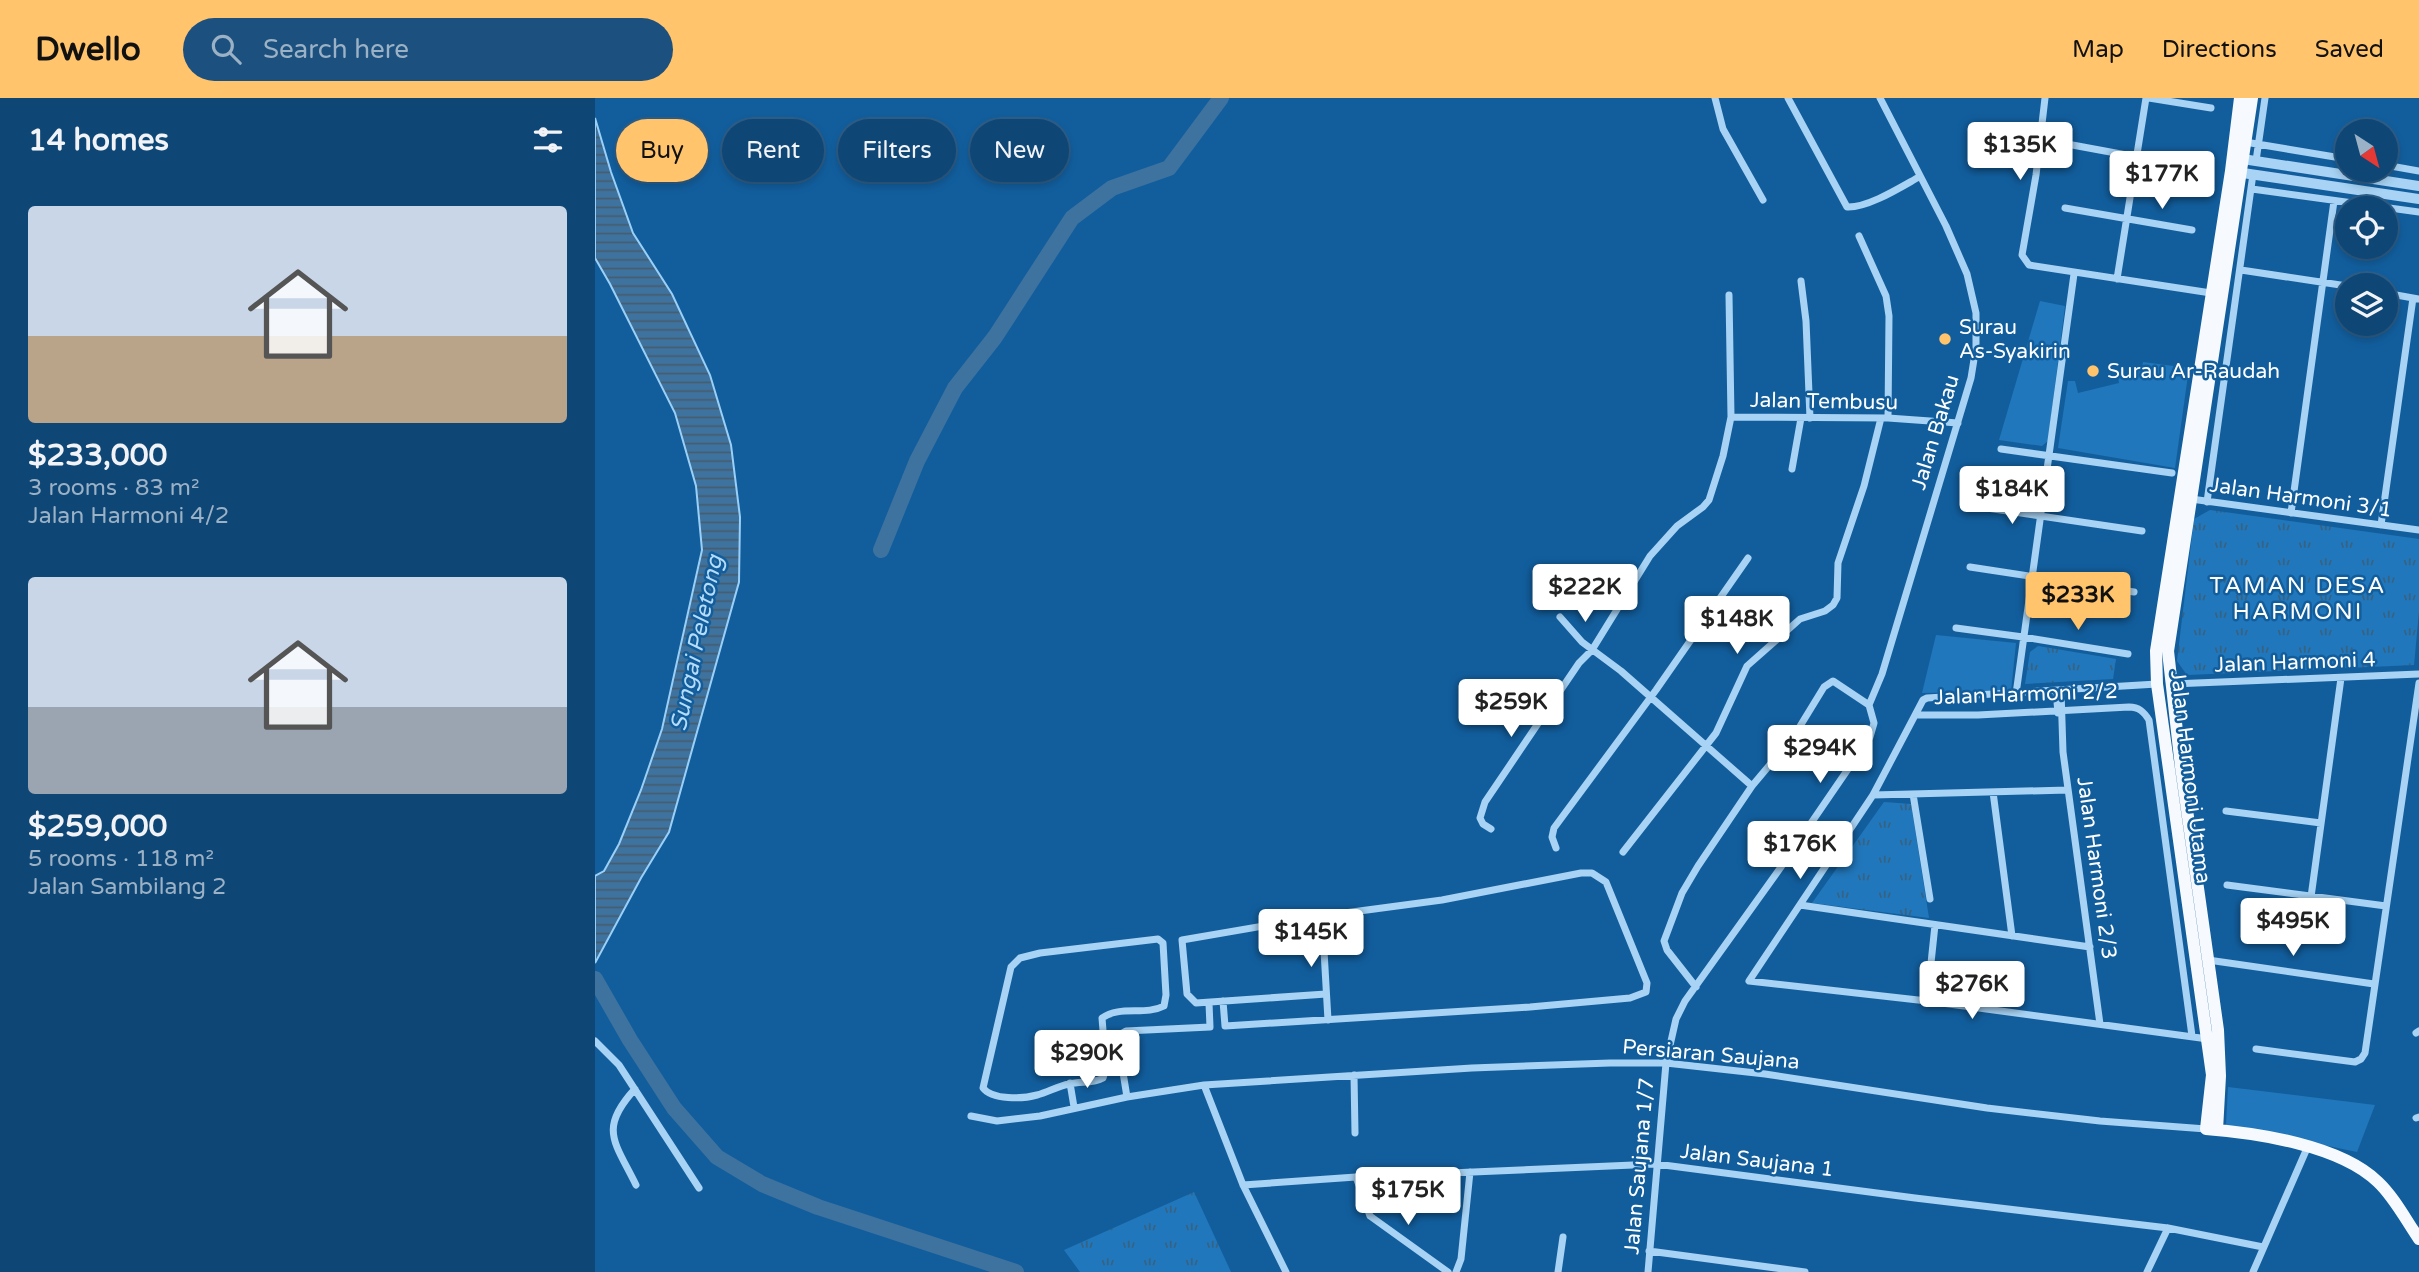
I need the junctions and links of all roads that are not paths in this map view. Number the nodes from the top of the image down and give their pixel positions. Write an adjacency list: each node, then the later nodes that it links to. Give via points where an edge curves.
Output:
1 (1715, 98): 25 (street, via 1723,129)
2 (1789, 98): 21 (street, via 1847,206)
3 (1880, 98): 21 (street, Jalan Bakau)
4 (2045, 98): 33 (street, via 2022,255 2029,265)
5 (2147, 98): 9 (street); 14 (street)
6 (2240, 98): 15 (main road, Jalan Harmoni Utama)
7 (2252, 98): 10 (main road, Jalan Harmoni Utama)
8 (2265, 98): 12 (street)
9 (2211, 108)
10 (2245, 142): 12 (street); 15 (main road, Jalan Harmoni Utama)
11 (2067, 144): 14 (street)
12 (2258, 144): 13 (street); 16 (street)
13 (2335, 157)
14 (2136, 158): 18 (street); 29 (street)
15 (2238, 158): 16 (street); 20 (main road, Jalan Harmoni Utama)
16 (2256, 161): 22 (street)
17 (2398, 167): 19 (street)
18 (2201, 169)
19 (2419, 171)
20 (2241, 173): 23 (street); 24 (street); 38 (main road, Jalan Harmoni Utama); 52 (main road, Jalan Harmoni Utama)
21 (1921, 179): 47 (street, Jalan Bakau, via 1967,274 1976,313 1971,378)
22 (2419, 186)
23 (2252, 189): 26 (street); 32 (street)
24 (2419, 199)
25 (1763, 200)
26 (2334, 201): 28 (street); 36 (street)
27 (2065, 208): 29 (street)
28 (2419, 212)
29 (2127, 219): 30 (street); 34 (street)
30 (2192, 230)
31 (1860, 236): 45 (street, via 1887,306)
32 (2241, 270): 36 (street); 53 (street)
33 (2074, 274): 34 (street); 49 (street)
34 (2117, 279): 38 (street)
35 (1801, 281): 44 (street)
36 (2322, 282): 37 (street); 55 (street)
37 (2335, 284)
38 (2211, 293): 52 (main road, Jalan Harmoni Utama)
39 (1729, 295): 43 (street)
40 (2398, 295): 41 (street)
41 (2416, 298): 42 (street)
42 (2415, 309): 57 (street)
43 (1731, 411): 46 (street, Jalan Tembusu); 67 (street, via 1709,500 1650,556)
44 (1810, 413): 45 (street, Jalan Tembusu); 46 (street, Jalan Tembusu)
45 (1886, 416): 47 (street, Jalan Tembusu); 80 (street, via 1838,563 1833,606 1800,619 1747,666)
46 (1801, 418): 50 (street)
47 (1958, 423): 77 (street, Jalan Bakau)
48 (2001, 449): 49 (street)
49 (2050, 456): 51 (street); 56 (street)
50 (1792, 469)
51 (2172, 473)
52 (2184, 498): 53 (street, Jalan Harmoni 3/1); 72 (main road, Jalan Harmoni Utama, via 2156,651); 73 (main road, Jalan Harmoni Utama, via 2168,652)
53 (2207, 502): 55 (street, Jalan Harmoni 3/1)
54 (1987, 508): 56 (street)
55 (2291, 513): 57 (street, Jalan Harmoni 3/1)
56 (2041, 516): 59 (street); 62 (street)
57 (2381, 525): 58 (street, Jalan Harmoni 3/1)
58 (2419, 530)
59 (2142, 531)
60 (1748, 558): 76 (street)
61 (1970, 567): 62 (street)
62 (2033, 575): 63 (street); 66 (street)
63 (2134, 592)
64 (1560, 617): 67 (street)
65 (1956, 628): 66 (street)
66 (2023, 637): 68 (street); 75 (street)
67 (1596, 643): 76 (street); 88 (street, via 1485,802 1481,818)
68 (2128, 654)
69 (2419, 674): 70 (street, Jalan Harmoni 4)
70 (2341, 678): 73 (street, Jalan Harmoni 4); 87 (street)
71 (2419, 683): 95 (street)
72 (2157, 684): 74 (street); 110 (main road, Jalan Harmoni Utama)
73 (2172, 684): 100 (main road, Jalan Harmoni Utama)
74 (2059, 691): 75 (street); 78 (street, Jalan Harmoni 2/3)
75 (2016, 694): 79 (street, via 1927,698)
76 (1651, 697): 80 (street); 89 (street, via 1554,828)
77 (1869, 705): 81 (street, via 1833,681); 102 (street, Jalan Saujana 1/7, via 1874,723 1870,737)
78 (2060, 712): 79 (street, Jalan Harmoni 2/2); 82 (street, Jalan Harmoni 2/3); 109 (street, Jalan Harmoni 2/2, via 2135,707 2149,720)
79 (1917, 715): 85 (street)
80 (1706, 746): 81 (street); 90 (street)
81 (1752, 786): 102 (street, via 1693,875 1664,937 1667,950)
82 (2068, 789): 83 (street); 99 (street, Jalan Harmoni 2/3)
83 (1993, 792): 84 (street); 98 (street)
84 (1913, 794): 85 (street); 93 (street)
85 (1873, 795): 94 (street)
86 (2226, 811): 87 (street)
87 (2321, 823): 92 (street)
88 (1491, 829)
89 (1556, 848)
90 (1623, 852)
91 (2227, 885): 92 (street)
92 (2311, 897): 95 (street)
93 (1930, 899)
94 (1800, 905): 97 (street); 104 (street, via 1749,981)
95 (2386, 906): 101 (street)
96 (1322, 916): 103 (street); 106 (street, via 1182,940 1187,994 1196,1003); 107 (street, via 1442,901 1592,873 1606,882 1647,983 1646,992 1630,998)
97 (1935, 925): 98 (street); 104 (street)
98 (2013, 936): 99 (street)
99 (2090, 947): 108 (street, Jalan Harmoni 2/3)
100 (2208, 960): 101 (street); 110 (main road, Jalan Harmoni Utama)
101 (2374, 984): 112 (street, via 2361,1059 2355,1062)
102 (1696, 987): 113 (street, Jalan Saujana 1/7, via 1676,1019)
103 (1326, 994): 105 (street); 107 (street)
104 (1927, 1001): 108 (street)
105 (1223, 1002): 106 (street); 107 (street, via 1225,1026)
106 (1209, 1003): 118 (street, via 1210,1027 1119,1035)
107 (1328, 1020)
108 (2100, 1024): 109 (street)
109 (2192, 1036): 110 (street)
110 (2213, 1039): 121 (main road, Jalan Harmoni Utama, via 2220,1076)
111 (595, 1041): 117 (street)
112 (2256, 1049)
113 (1666, 1063): 114 (street, Persiaran Saujana); 121 (street, Persiaran Saujana, via 1999,1109); 124 (street, Jalan Saujana 1/7)
114 (1354, 1075): 116 (street, Persiaran Saujana); 122 (street)
115 (1070, 1083): 115 (street, via 1097,1082 1106,1074 1102,1018 1110,1012 1164,1006 1163,943 1158,939 1040,953 1020,958 1011,967 983,1088 994,1096 1026,1097); 119 (street)
116 (1203, 1085): 118 (street, Persiaran Saujana); 128 (street)
117 (635, 1089): 127 (street, via 615,1113 612,1125 614,1140); 129 (street)
118 (1127, 1097): 119 (street, Persiaran Saujana)
119 (1074, 1107): 120 (street, Persiaran Saujana, via 997,1121)
120 (971, 1116)
121 (2211, 1130): 123 (main road)
122 (1355, 1133)
123 (2308, 1145): 132 (main road, via 2335,1154 2379,1182); 133 (street)
124 (1655, 1164): 125 (street, Jalan Saujana 1); 130 (street, Jalan Saujana 1); 134 (street, Jalan Saujana 1/7)
125 (1470, 1172): 126 (street, Jalan Saujana 1); 137 (street)
126 (1358, 1183): 128 (street, Jalan Saujana 1); 136 (street, via 1367,1211 1378,1224)
127 (636, 1185)
128 (1249, 1185): 135 (street)
129 (699, 1188)
130 (2168, 1228): 133 (street, Jalan Saujana 1); 141 (street)
131 (1563, 1237): 138 (street)
132 (2419, 1239)
133 (2263, 1247): 142 (street)
134 (1650, 1251): 139 (street, Jalan Saujana 1/7); 140 (street)
135 (1286, 1272)
136 (1448, 1272)
137 (1456, 1272)
138 (1558, 1272)
139 (1648, 1272)
140 (1805, 1272)
141 (2147, 1272)
142 (2253, 1272)

